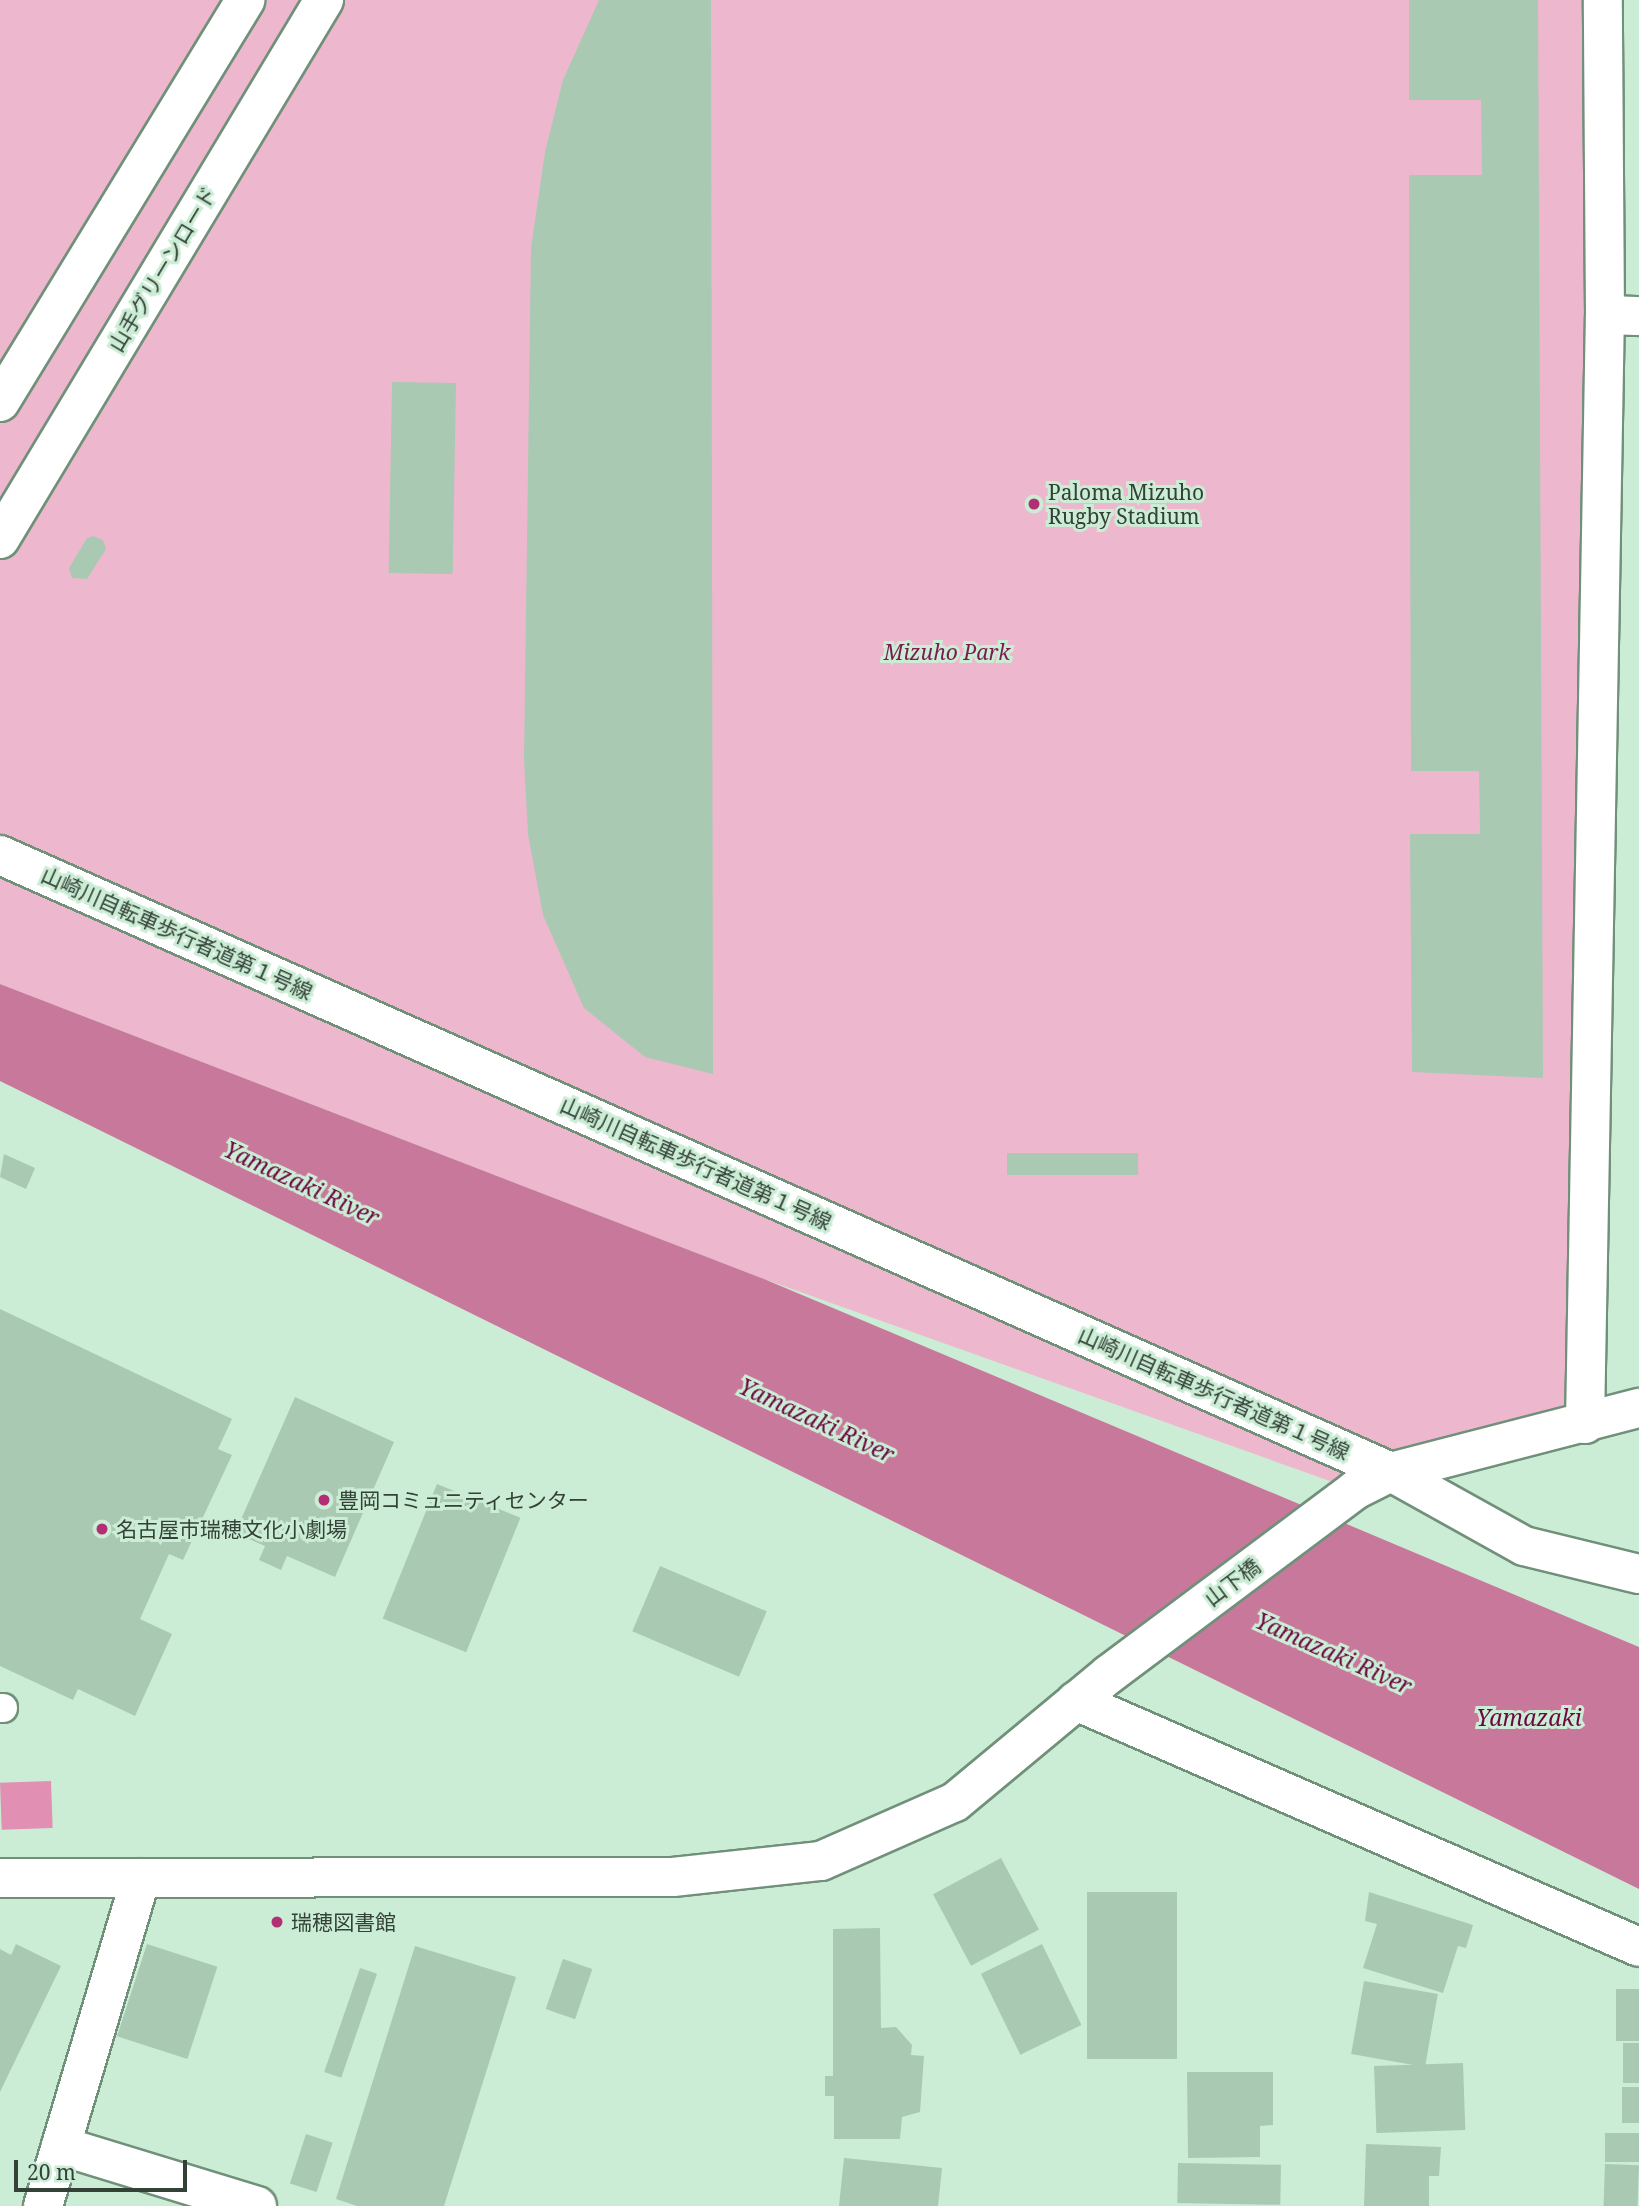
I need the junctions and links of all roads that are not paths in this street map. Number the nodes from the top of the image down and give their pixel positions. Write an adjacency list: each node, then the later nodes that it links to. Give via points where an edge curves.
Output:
1 (245, 0): 5 (street)
2 (324, 0): 6 (street, 山手グリーンロード)
3 (1603, 0): 4 (street)
4 (1622, 316): 9 (street)
5 (0, 402)
6 (0, 539)
7 (0, 855): 10 (street, 山崎川自転車歩行者道第１号線)
8 (1639, 1408): 9 (street, 山下橋)
9 (1585, 1424): 10 (street, 山下橋)
10 (1391, 1472): 11 (street, 山崎川自転車歩行者道第１号線, via 1524,1546); 12 (street, 山下橋, via 1355,1490)
11 (1639, 1574)
12 (1076, 1701): 14 (street, 山下橋, via 955,1801 821,1861 673,1877); 15 (street)
13 (0, 1878): 14 (street, 山下橋)
14 (141, 1878): 16 (street)
15 (1639, 1947)
16 (61, 2146): 17 (street); 18 (street)
17 (43, 2206)
18 (257, 2206)

